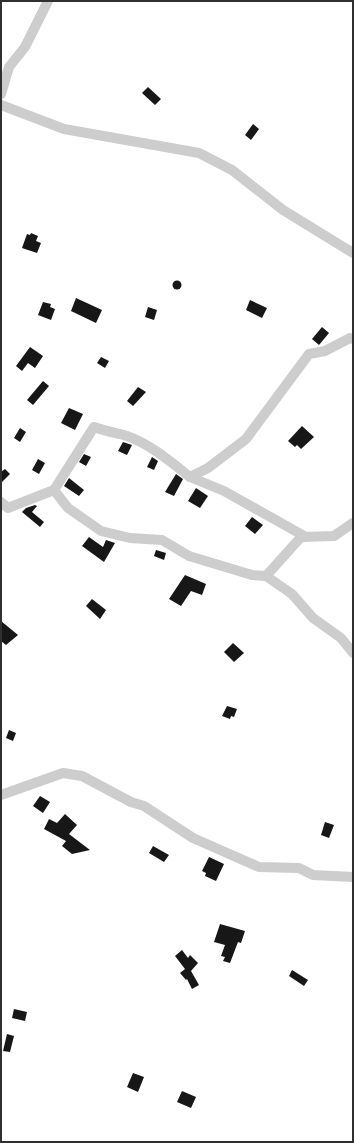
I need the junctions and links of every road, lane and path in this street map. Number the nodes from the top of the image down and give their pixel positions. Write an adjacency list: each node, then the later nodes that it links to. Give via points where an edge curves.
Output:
1 (48, 1): 2 (street, via 25,47 9,67)
2 (1, 94)
3 (1, 105): 4 (street, via 64,129 198,153 232,170 283,210)
4 (353, 253)
5 (353, 339): 6 (street, via 310,354 246,440 208,468)
6 (190, 477): 7 (street, via 166,458 128,436 94,427); 10 (street, via 224,491)
7 (54, 490): 8 (street, via 8,508); 11 (street, via 68,508 101,532 130,538 162,540 189,556 252,575)
8 (1, 502)
9 (353, 524): 10 (street, via 334,536)
10 (306, 537): 11 (street, via 301,537)
11 (266, 576): 12 (street, via 292,594 313,618 341,638)
12 (353, 652)
13 (1, 796): 14 (street, via 63,773 82,776 131,802 144,806 193,838 259,866 299,868 313,875)
14 (353, 877)

